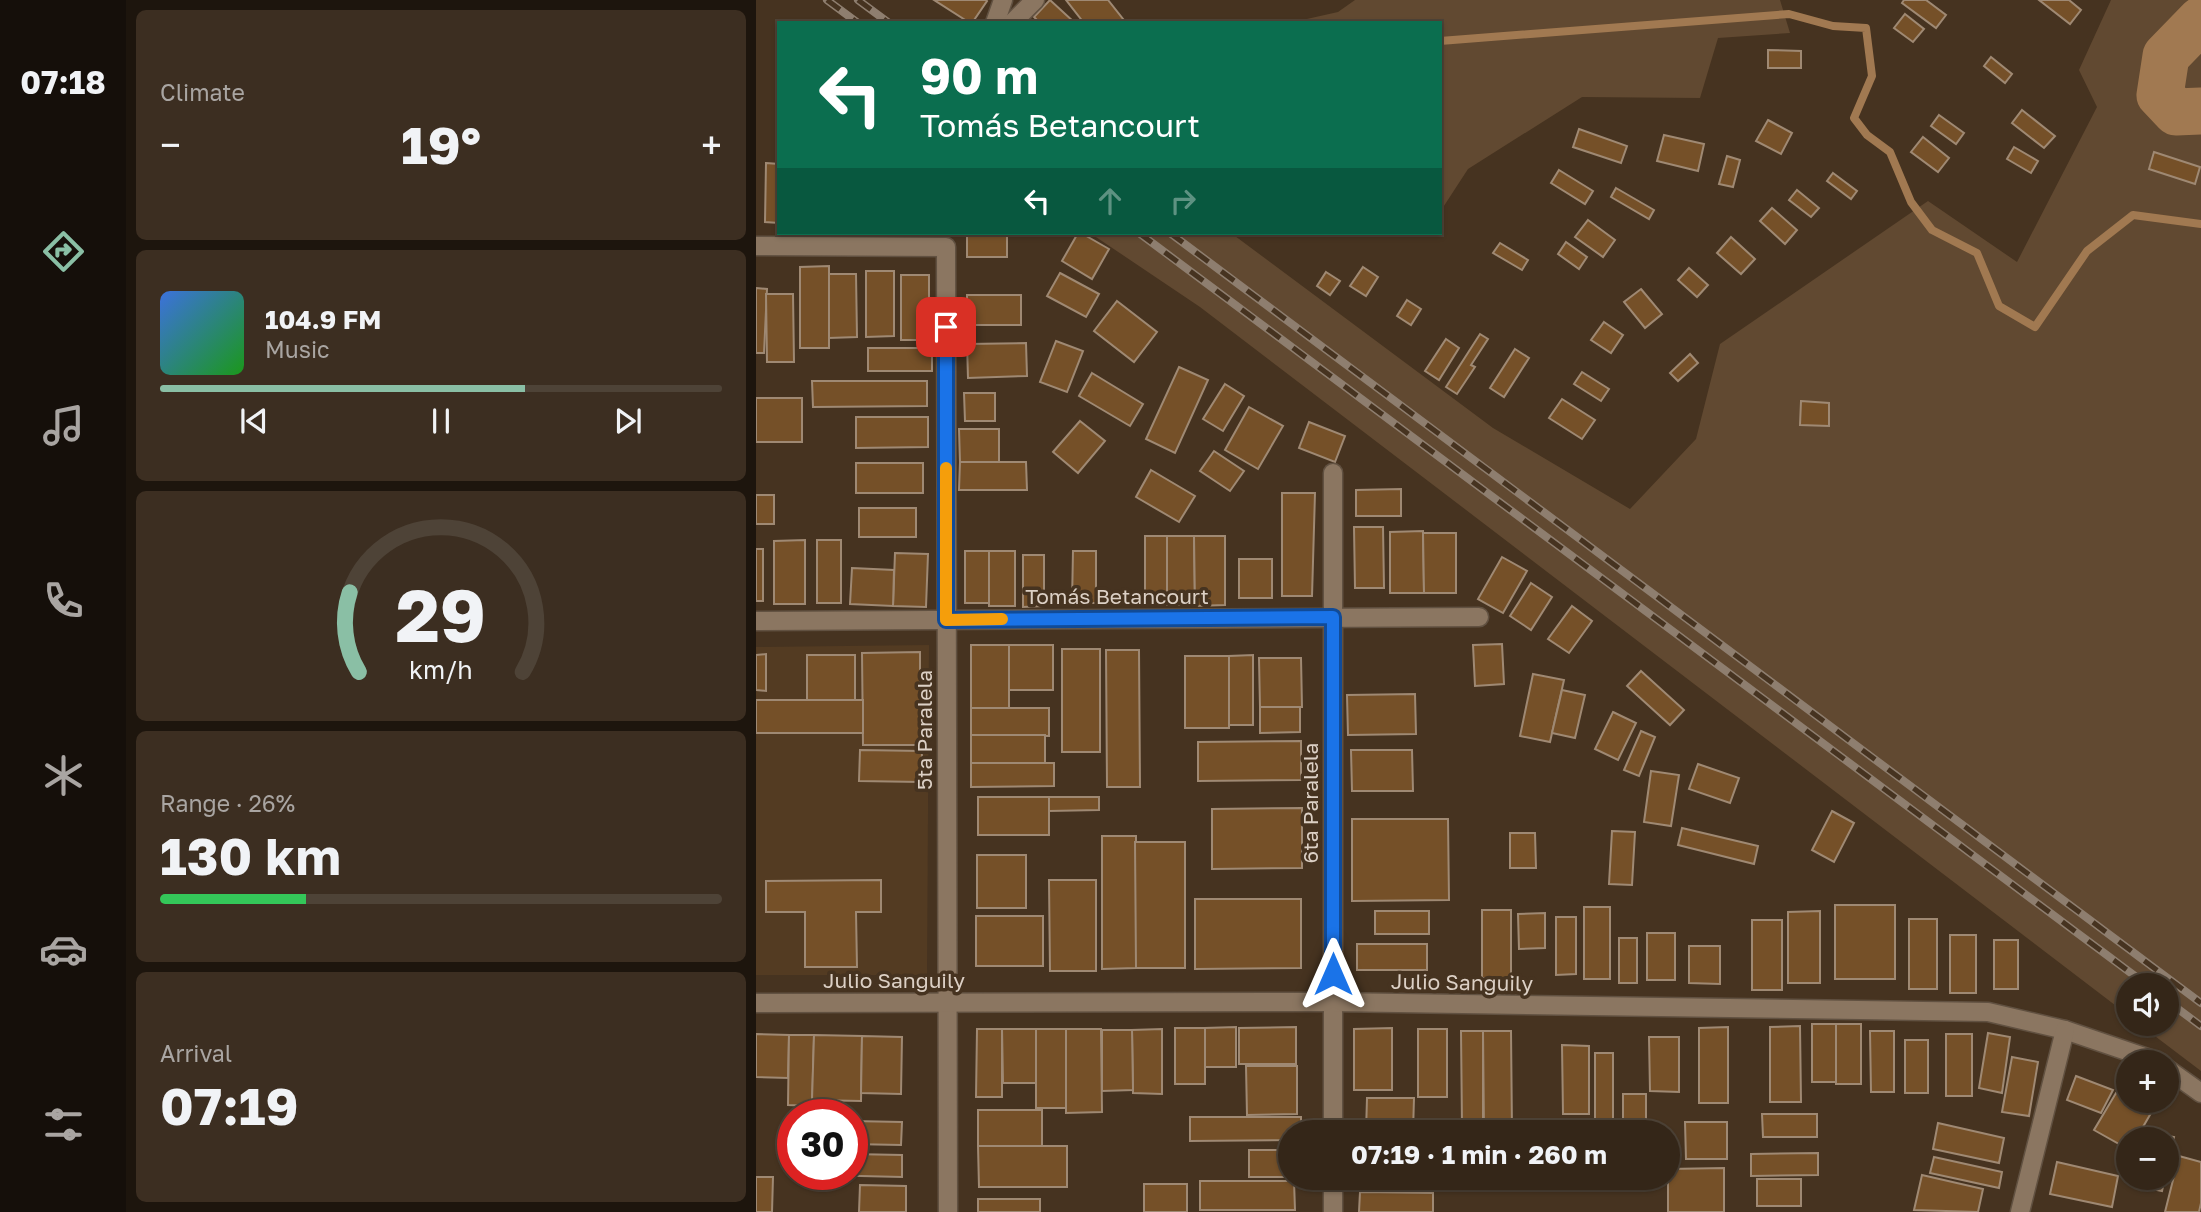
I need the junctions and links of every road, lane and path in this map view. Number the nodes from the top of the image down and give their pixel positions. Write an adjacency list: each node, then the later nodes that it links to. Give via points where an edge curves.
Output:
1 (1003, 0): 3 (street)
2 (1035, 0): 4 (street)
3 (996, 21)
4 (1014, 21)
5 (756, 246): 9 (street, 5ta Paralela, via 946,247)
6 (1333, 473): 7 (street, 6ta Paralela)
7 (1333, 617): 8 (street, Tomás Betancourt); 9 (street, Tomás Betancourt); 11 (street, 6ta Paralela)
8 (1479, 617)
9 (946, 620): 10 (street, Tomás Betancourt); 13 (street, 5ta Paralela)
10 (756, 621)
11 (1333, 1002): 13 (street, Julio Sanguily); 14 (street, Julio Sanguily, via 1988,1012); 18 (street, 6ta Paralela)
12 (756, 1003): 13 (street, Julio Sanguily)
13 (948, 1003): 20 (street, 5ta Paralela)
14 (2065, 1031): 15 (street, Julio Sanguily); 22 (street)
15 (2123, 1050)
16 (2179, 1077): 17 (street)
17 (2201, 1093)
18 (1334, 1120)
19 (1334, 1190): 21 (street)
20 (948, 1212)
21 (1334, 1212)
22 (2020, 1212)

